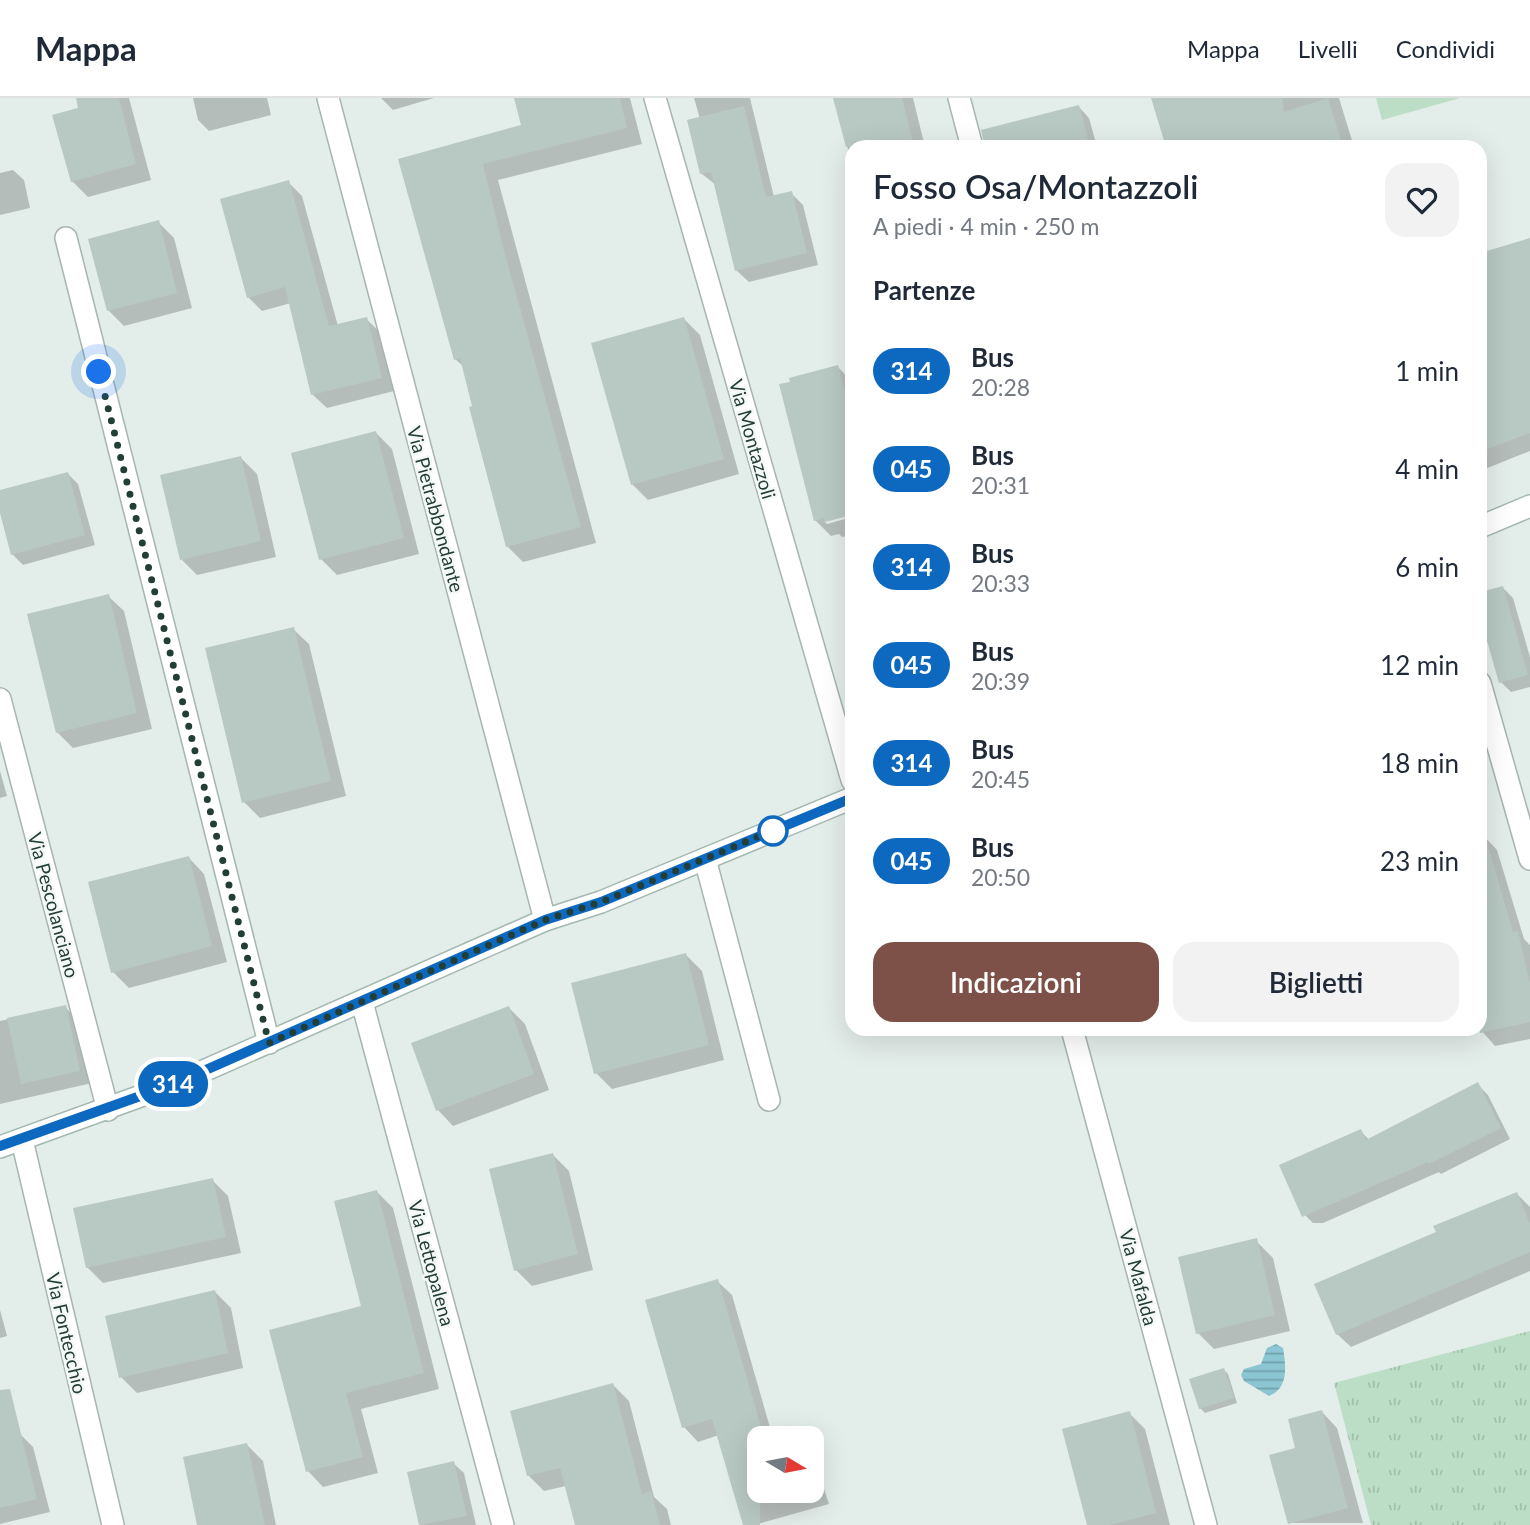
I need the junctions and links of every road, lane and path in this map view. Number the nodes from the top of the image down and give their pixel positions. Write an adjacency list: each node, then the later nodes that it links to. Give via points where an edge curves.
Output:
1 (328, 98): 14 (street, Via Pietrabbondante)
2 (655, 98): 10 (street, Via Montazzoli)
3 (959, 98): 4 (street)
4 (970, 140)
5 (66, 238): 17 (street)
6 (1530, 506): 7 (street)
7 (1487, 524)
8 (0, 699): 19 (street, Via Pescolanciano)
9 (1487, 708): 13 (street)
10 (845, 756)
11 (845, 800): 12 (street)
12 (705, 859): 14 (street); 18 (street)
13 (1530, 859)
14 (545, 920): 15 (street)
15 (362, 1002): 17 (street); 23 (street, Via Lettopalena)
16 (1074, 1036): 24 (street, Via Mafalda)
17 (269, 1043): 19 (street)
18 (769, 1100)
19 (108, 1110): 20 (street)
20 (22, 1140): 21 (street); 22 (street, Via Fontecchio)
21 (0, 1147)
22 (113, 1525)
23 (503, 1525)
24 (1206, 1525)

